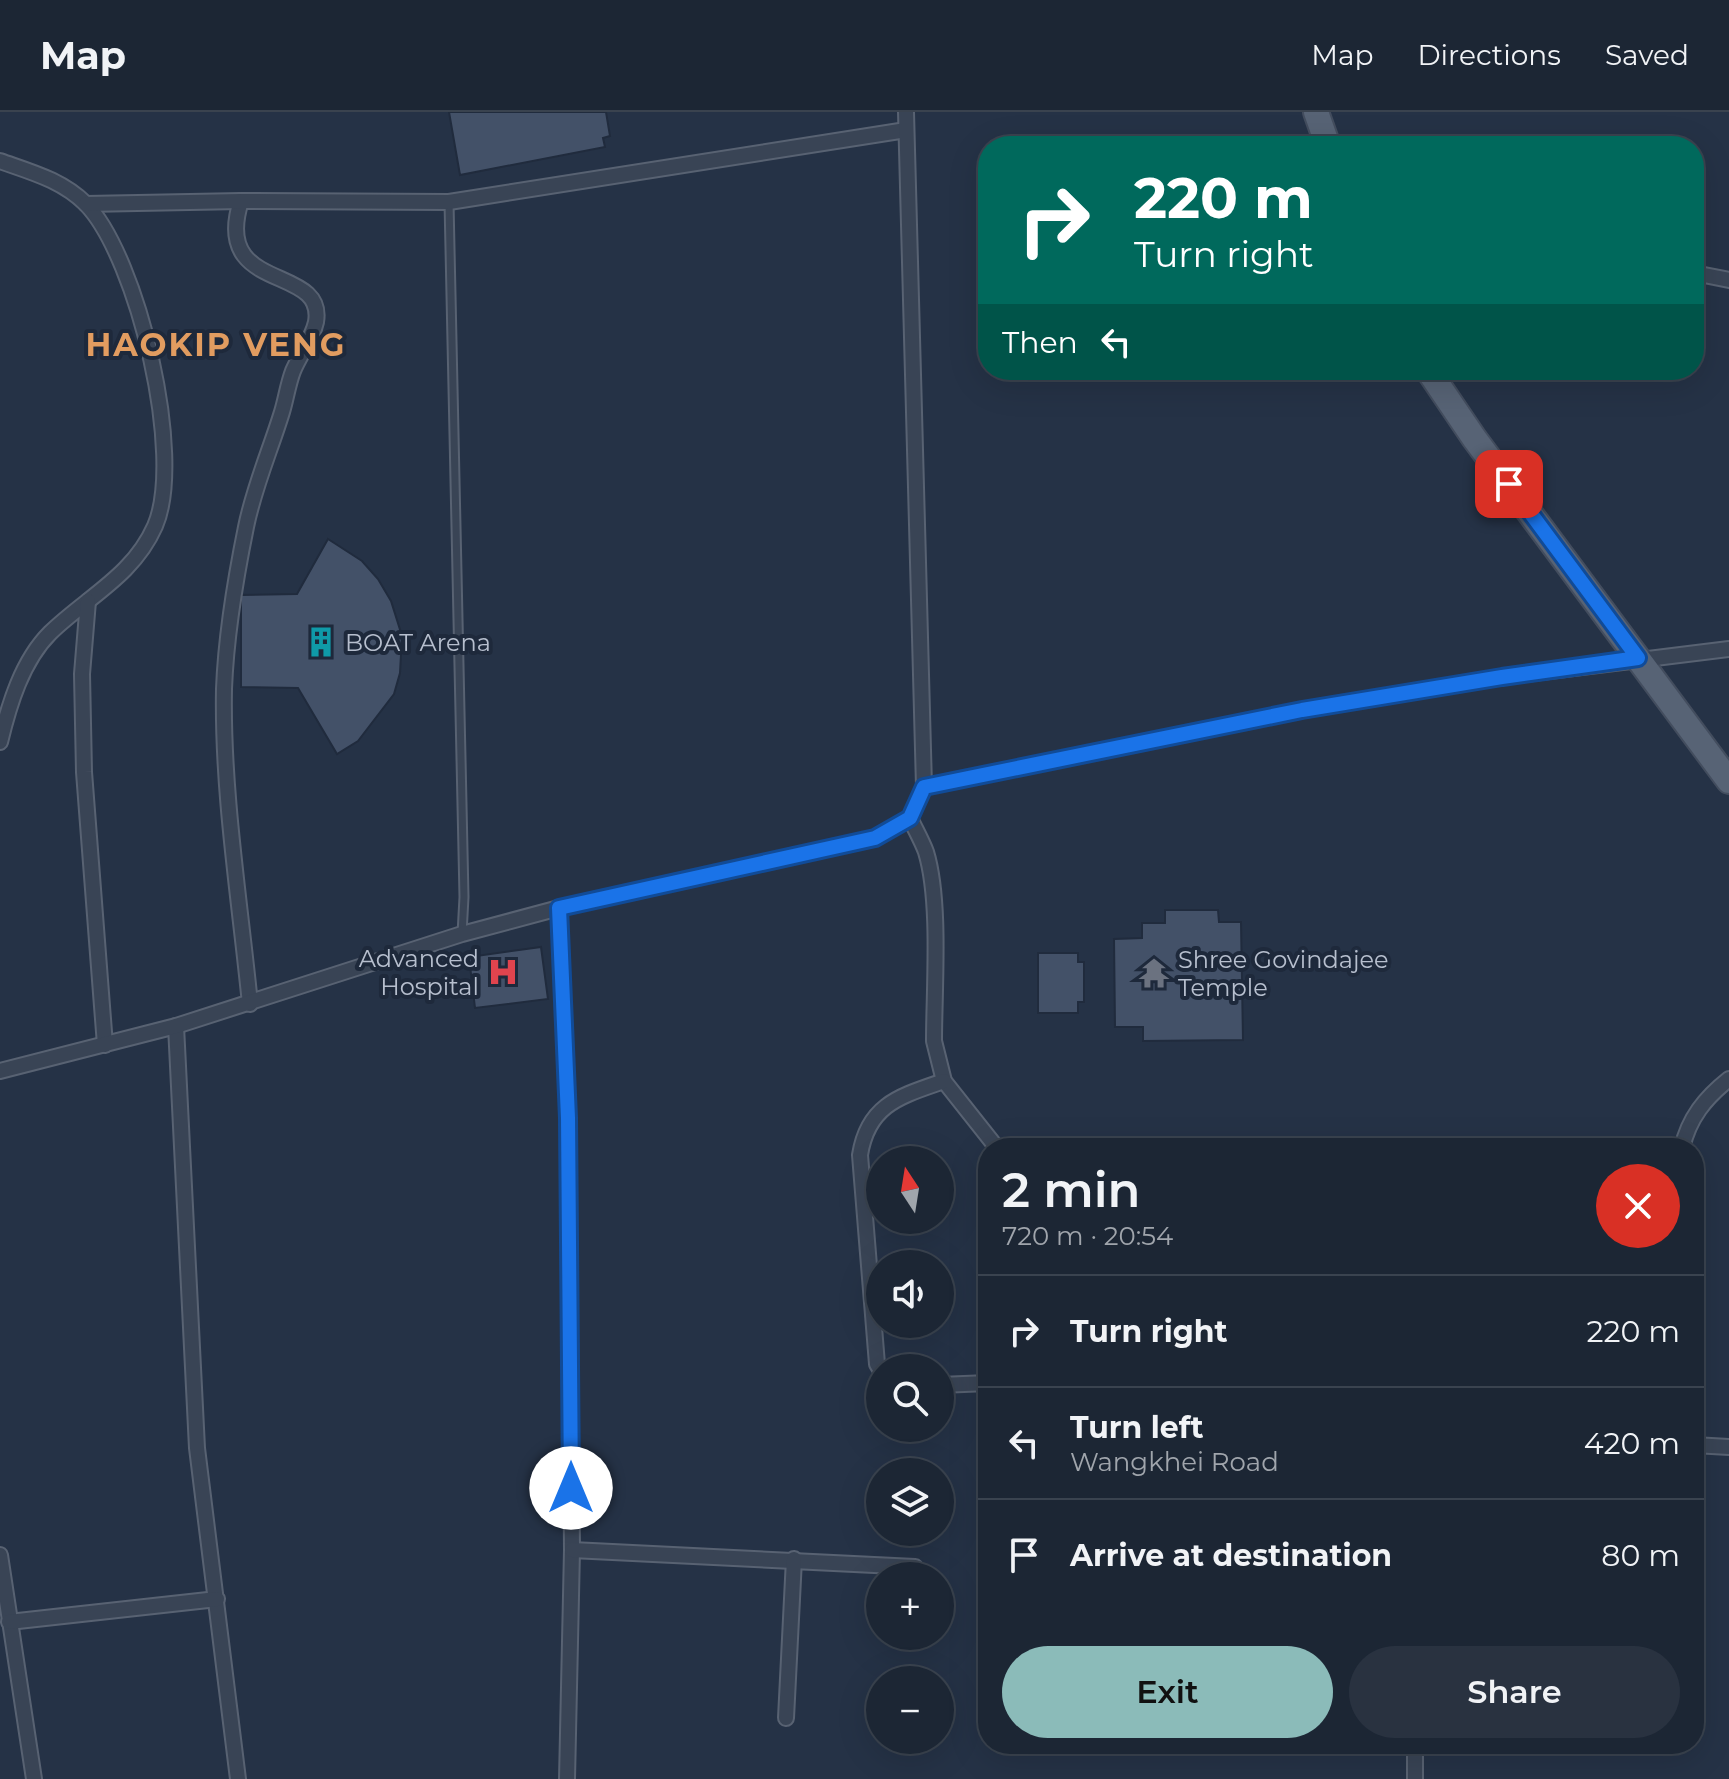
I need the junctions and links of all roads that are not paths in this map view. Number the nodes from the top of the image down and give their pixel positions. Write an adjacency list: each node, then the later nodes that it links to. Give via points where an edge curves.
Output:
1 (906, 112): 3 (street)
2 (1316, 112): 4 (main road)
3 (906, 130): 7 (street); 17 (street)
4 (1324, 136)
5 (0, 161): 8 (street, via 54,179)
6 (241, 201): 7 (street); 8 (street); 21 (street, via 234,235 239,252 256,267 308,293 316,311 259,474 230,615 224,690 229,789)
7 (449, 202): 20 (lane)
8 (86, 204): 12 (street, via 127,274 141,320 160,413 164,481 163,502 145,544 132,564)
9 (1704, 275): 10 (street)
10 (1729, 280)
11 (1435, 380): 14 (main road)
12 (88, 601): 15 (street, via 31,657); 23 (street, via 82,674 84,772)
13 (1729, 649): 14 (street)
14 (1638, 658): 16 (main road); 17 (street, via 1302,710)
15 (0, 742)
16 (1729, 781)
17 (924, 787): 18 (street)
18 (910, 818): 19 (street, via 875,838); 26 (street, via 929,867 934,1041)
19 (559, 908): 20 (street); 34 (street, via 568,1118)
20 (462, 934): 21 (street)
21 (250, 1004): 22 (street)
22 (176, 1026): 23 (street); 38 (street, via 197,1448)
23 (105, 1045): 24 (street)
24 (0, 1071)
25 (1729, 1079): 28 (street, via 1694,1115)
26 (944, 1081): 27 (street); 29 (street, via 899,1097 879,1112 863,1137 860,1155)
27 (989, 1138)
28 (1686, 1138)
29 (876, 1354)
30 (978, 1383): 31 (street)
31 (954, 1384)
32 (1704, 1446): 33 (street)
33 (1729, 1447)
34 (572, 1550): 36 (street); 44 (street)
35 (0, 1555): 39 (street)
36 (794, 1559): 37 (street); 40 (street)
37 (866, 1564)
38 (217, 1599): 39 (street); 43 (street)
39 (9, 1622): 42 (street)
40 (786, 1718)
41 (1415, 1754): 45 (street)
42 (34, 1779)
43 (238, 1779)
44 (567, 1779)
45 (1415, 1779)

